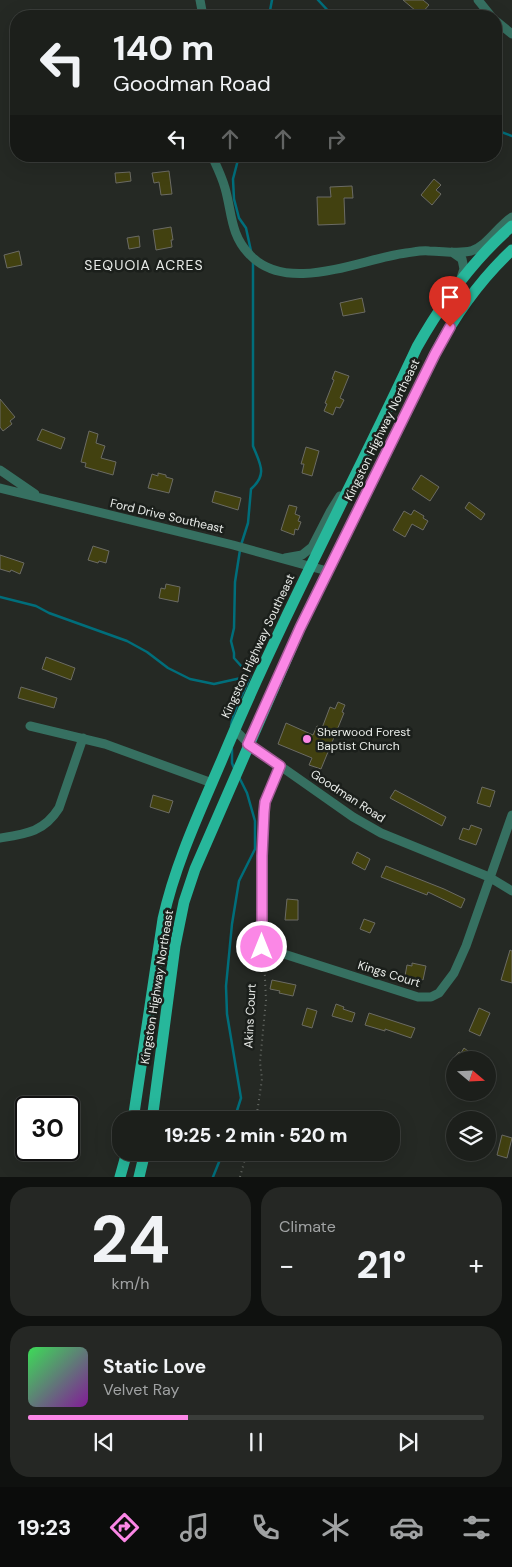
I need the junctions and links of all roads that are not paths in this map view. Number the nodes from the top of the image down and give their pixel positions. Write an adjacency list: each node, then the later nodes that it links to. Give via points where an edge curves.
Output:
1 (478, 0): 2 (street)
2 (487, 10)
3 (502, 26): 4 (street)
4 (512, 34)
5 (214, 162): 9 (street, via 238,239 249,254 266,267 290,274 305,273 404,253 427,250)
6 (512, 217): 9 (street, via 478,247)
7 (512, 226): 10 (main road, Kingston Highway Southeast, via 476,260)
8 (512, 250): 17 (main road, Kingston Highway Northeast, via 477,287 442,339)
9 (452, 252): 10 (street, via 464,264)
10 (461, 280): 12 (main road, Kingston Highway Southeast, via 421,340)
11 (0, 470): 14 (street)
12 (357, 470): 15 (street, via 312,547 302,555); 16 (main road, Kingston Highway Southeast)
13 (0, 488): 14 (street, Ford Drive Southeast)
14 (38, 497): 15 (street, Ford Drive Southeast)
15 (280, 558): 16 (street, Ford Drive Southeast)
16 (310, 566): 17 (street, Ford Drive Southeast); 19 (main road, Kingston Highway Southeast)
17 (328, 571): 21 (main road, Kingston Highway Northeast)
18 (30, 726): 20 (street)
19 (235, 730): 21 (street, Goodman Road); 23 (main road, Kingston Highway Southeast)
20 (83, 738): 23 (street); 25 (street, via 53,817 37,830)
21 (248, 744): 22 (street, Goodman Road); 29 (main road, Kingston Highway Northeast, via 184,902)
22 (280, 766): 26 (street, Goodman Road, via 381,833); 26 (street, Kings Court, via 264,812 262,947 418,997 431,997 439,993 454,973)
23 (212, 783): 28 (main road, Kingston Highway Southeast, via 168,897)
24 (512, 815): 26 (street, Kings Court)
25 (0, 838)
26 (489, 878): 27 (street, Goodman Road)
27 (512, 891)
28 (134, 1111)
29 (153, 1111)
30 (124, 1161): 32 (main road)
31 (143, 1161): 33 (main road)
32 (120, 1177)
33 (139, 1177)

